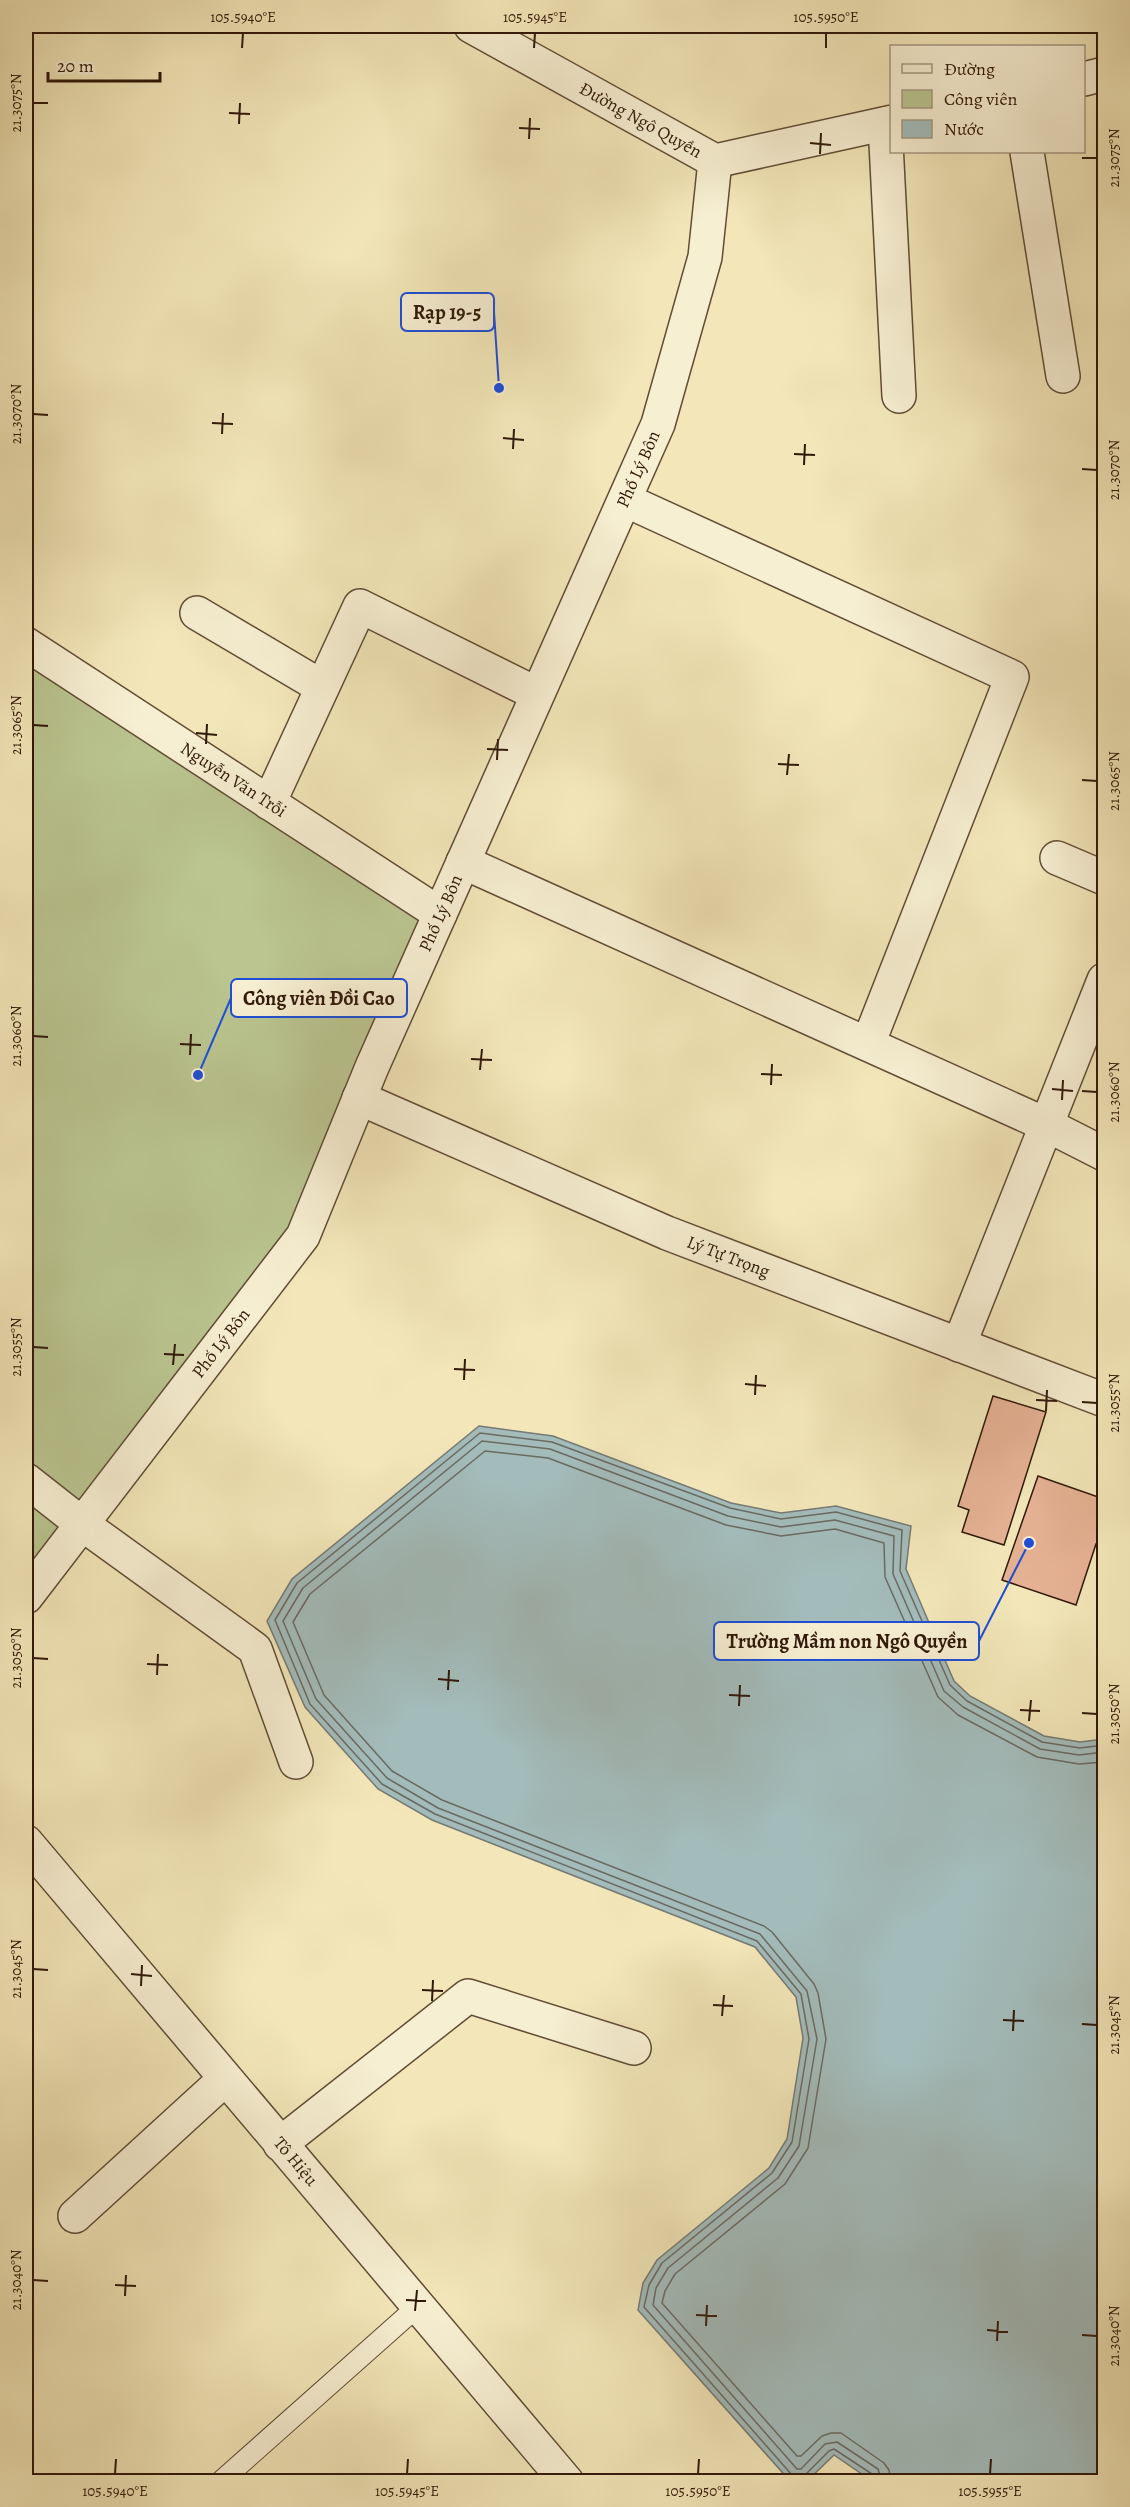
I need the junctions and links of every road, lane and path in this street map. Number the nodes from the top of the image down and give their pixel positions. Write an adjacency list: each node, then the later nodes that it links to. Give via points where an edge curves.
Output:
1 (471, 26): 6 (street, Đường Ngô Quyền)
2 (1104, 75): 3 (street)
3 (1085, 79)
4 (888, 123): 6 (street, Đường Ngô Quyền); 8 (street)
5 (1027, 153): 7 (street)
6 (715, 161): 9 (street, Phố Lý Bôn, via 705,257 658,424)
7 (1063, 376)
8 (899, 396)
9 (625, 500): 13 (street, Phố Lý Bôn); 20 (street, via 1012,677)
10 (196, 613): 12 (street)
11 (26, 644): 14 (street, Nguyễn Văn Trỗi)
12 (322, 687): 13 (street, via 360,606); 14 (street)
13 (537, 694): 16 (street, Phố Lý Bôn)
14 (269, 803): 18 (street, Nguyễn Văn Trỗi)
15 (1057, 858): 17 (street)
16 (463, 862): 18 (street, Phố Lý Bôn); 20 (street)
17 (1104, 878)
18 (440, 914): 21 (street, Phố Lý Bôn)
19 (1104, 980): 22 (street)
20 (868, 1044): 22 (street)
21 (359, 1098): 24 (street, Lý Tự Trọng, via 667,1233); 27 (street, Phố Lý Bôn, via 303,1236)
22 (1047, 1125): 23 (street); 24 (street)
23 (1104, 1154)
24 (959, 1345): 25 (street, Lý Tự Trọng)
25 (1104, 1400)
26 (26, 1480): 27 (street)
27 (82, 1524): 28 (street, Phố Lý Bôn); 29 (street, via 255,1649)
28 (26, 1597)
29 (296, 1762)
30 (26, 1842): 32 (street, Tô Hiệu)
31 (634, 2048): 33 (street, via 468,1996)
32 (225, 2079): 33 (street, Tô Hiệu); 34 (street)
33 (280, 2144): 35 (street, Tô Hiệu)
34 (75, 2216)
35 (417, 2307): 36 (lane); 37 (street, Tô Hiệu)
36 (220, 2481)
37 (567, 2481)

